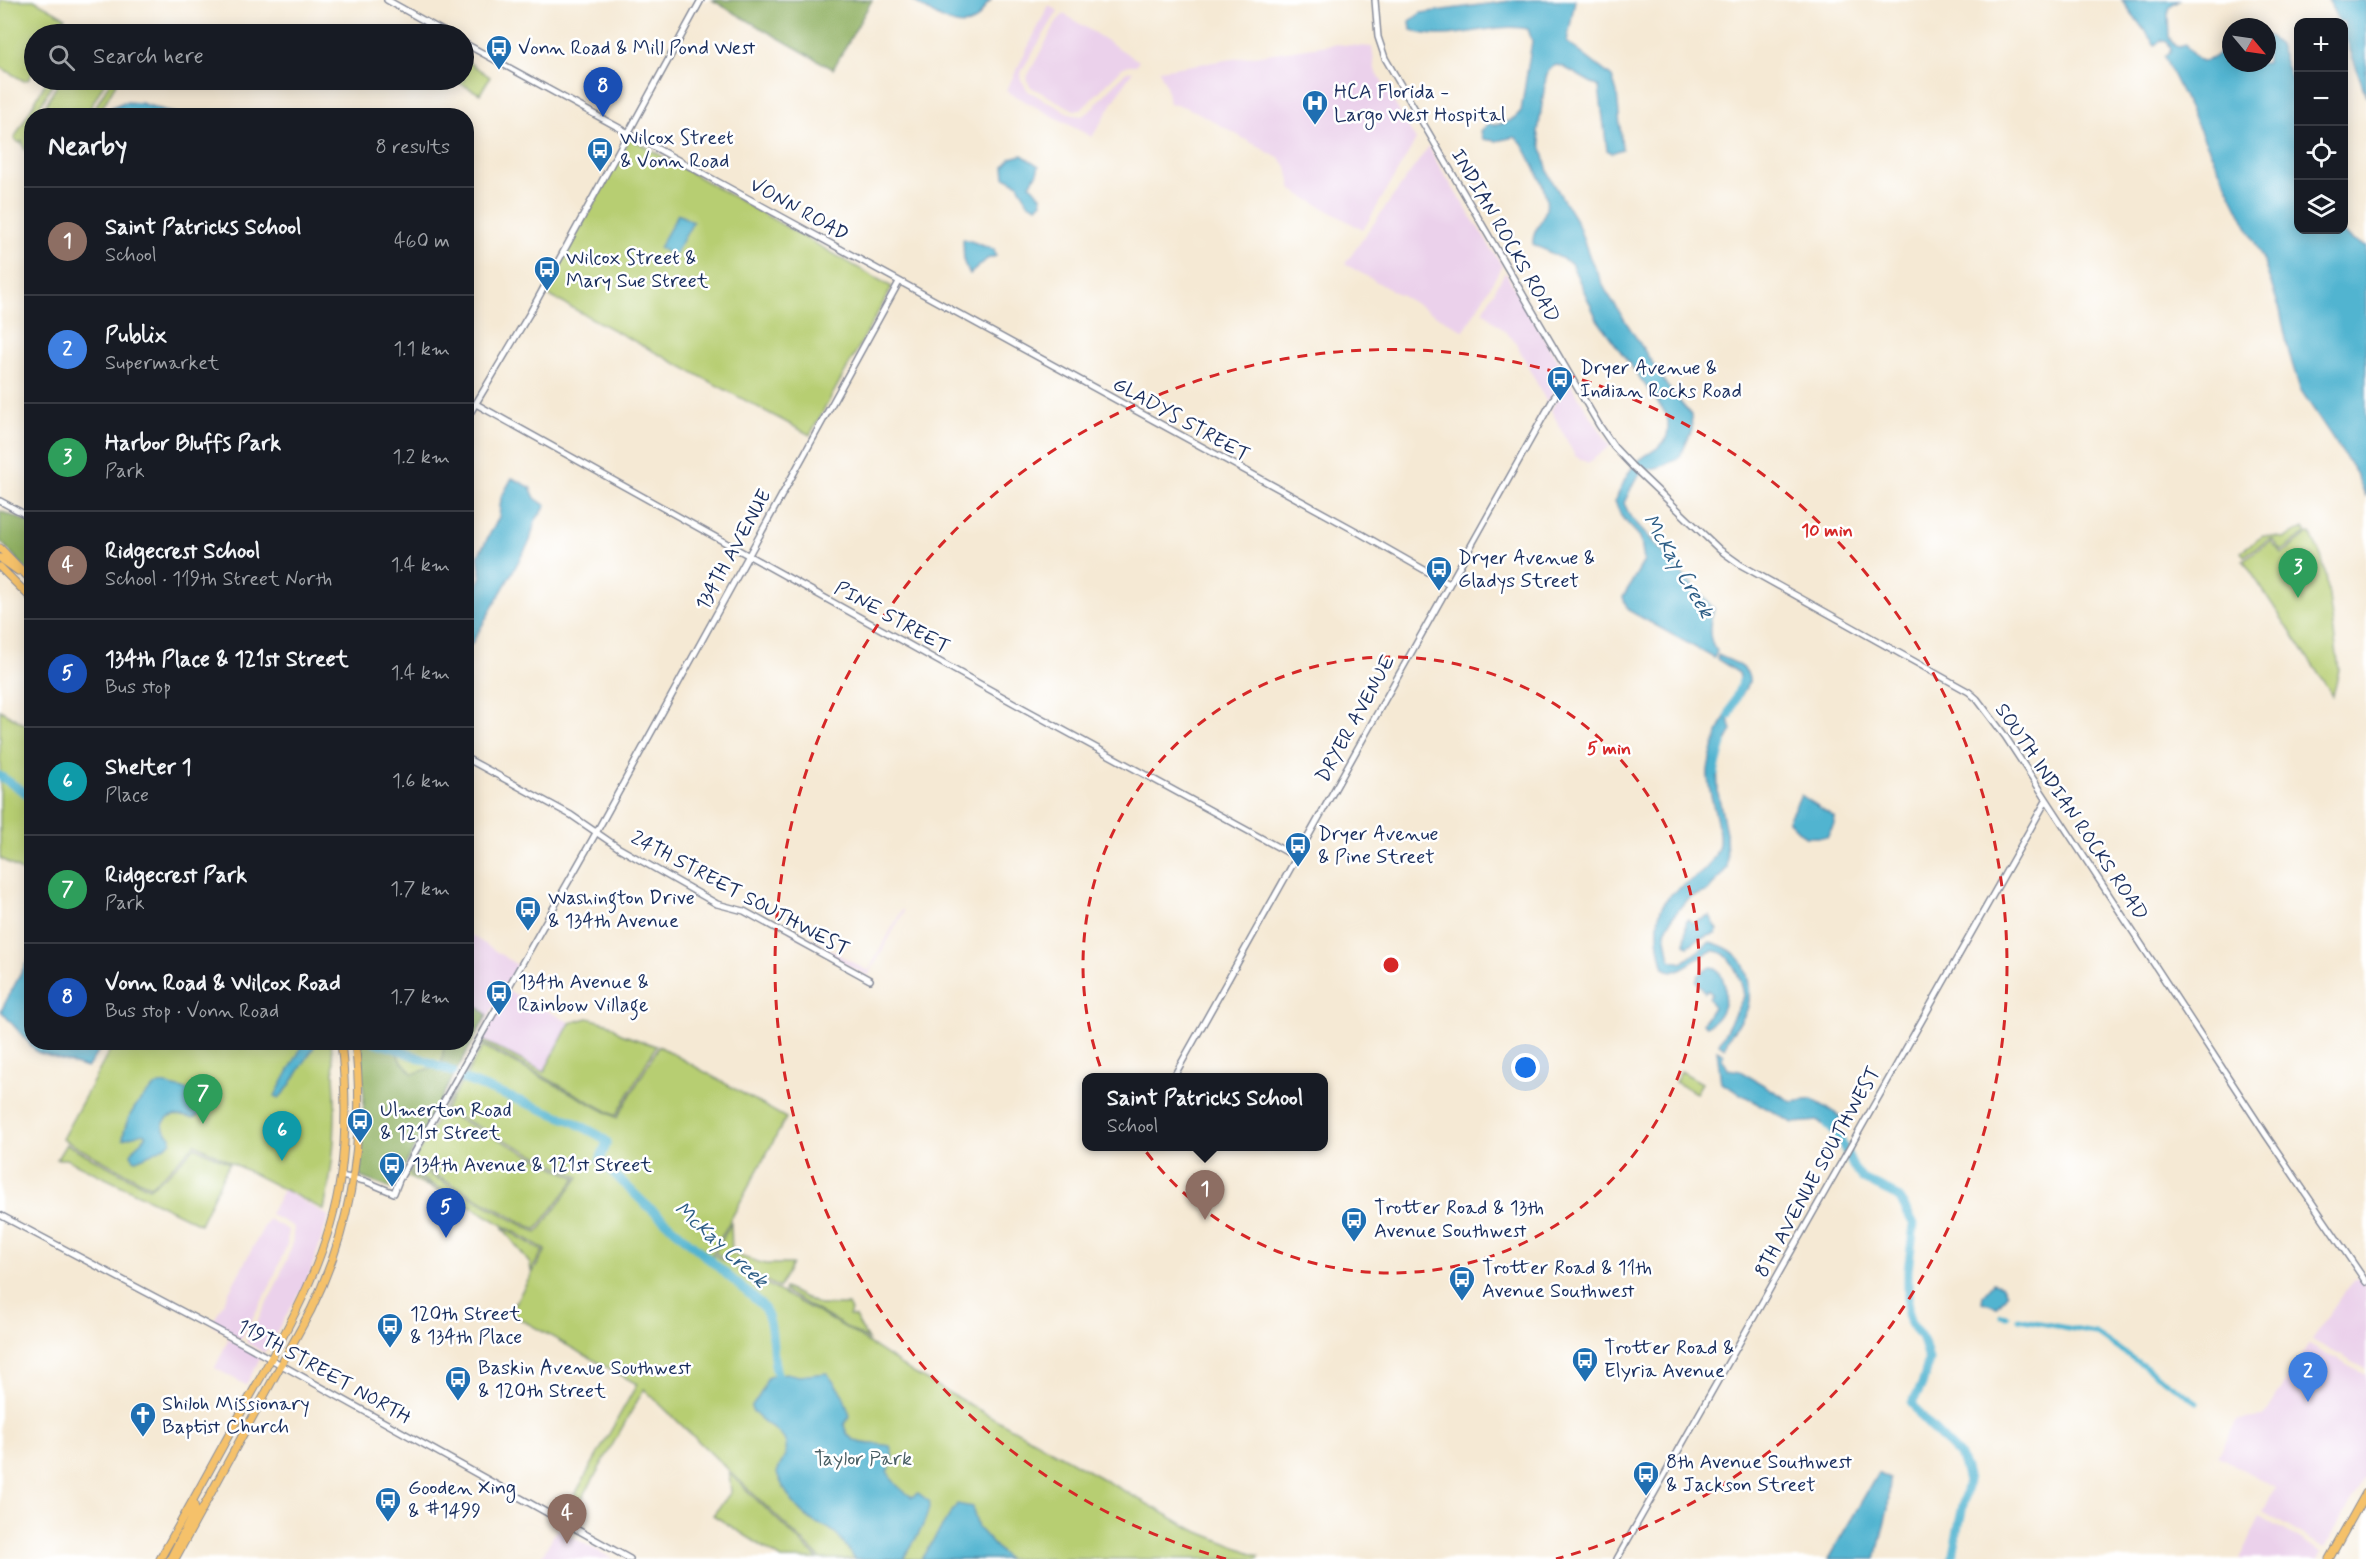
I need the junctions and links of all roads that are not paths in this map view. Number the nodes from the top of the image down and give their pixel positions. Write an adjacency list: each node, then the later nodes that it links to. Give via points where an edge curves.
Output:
1 (387, 0): 4 (street)
2 (701, 0): 6 (street)
3 (1375, 0): 8 (street, INDIAN ROCKS ROAD, via 1378,38 1385,58)
4 (430, 24)
5 (474, 49): 6 (street, VONN ROAD)
6 (629, 134): 7 (street, VONN ROAD); 9 (street)
7 (899, 282): 15 (street, 134TH AVENUE); 20 (street, GLADYS STREET)
8 (1569, 377): 11 (street, INDIAN ROCKS ROAD); 20 (street, DRYER AVENUE)
9 (476, 404): 10 (street); 15 (street, PINE STREET)
10 (474, 407)
11 (1614, 447): 23 (street, SOUTH INDIAN ROCKS ROAD, via 1720,550 1741,565 1969,692 2005,736)
12 (0, 501): 13 (street)
13 (24, 514)
14 (0, 548): 18 (main road)
15 (749, 556): 24 (street, 134TH AVENUE); 25 (street, PINE STREET)
16 (0, 558): 19 (main road)
17 (0, 567): 21 (main road)
18 (24, 573)
19 (24, 574)
20 (1449, 584): 25 (street, DRYER AVENUE)
21 (24, 591)
22 (474, 762): 24 (street, 24TH STREET SOUTHWEST, via 571,814)
23 (2046, 801): 35 (street, SOUTH INDIAN ROCKS ROAD); 44 (street, 8TH AVENUE SOUTHWEST)
24 (596, 833): 26 (street, 24TH STREET SOUTHWEST, via 717,903 744,911); 27 (street, 134TH AVENUE)
25 (1296, 856): 31 (street, DRYER AVENUE)
26 (870, 980)
27 (474, 1047)
28 (342, 1050): 32 (main road, via 346,1111)
29 (356, 1050): 33 (main road, via 359,1094)
30 (472, 1050): 33 (street, 134TH AVENUE, via 394,1193)
31 (1175, 1073)
32 (341, 1176): 33 (street); 36 (main road, via 315,1268)
33 (354, 1179): 37 (main road, via 330,1267)
34 (0, 1215): 36 (street, 119TH STREET NORTH)
35 (2366, 1282)
36 (270, 1360): 37 (street, 119TH STREET NORTH); 39 (main road)
37 (281, 1366): 42 (main road); 43 (street, 119TH STREET NORTH)
38 (2366, 1493): 45 (main road)
39 (193, 1500): 40 (main road); 41 (main road, via 193,1514)
40 (161, 1558)
41 (170, 1559)
42 (176, 1559)
43 (630, 1559)
44 (1617, 1559)
45 (2329, 1559)

